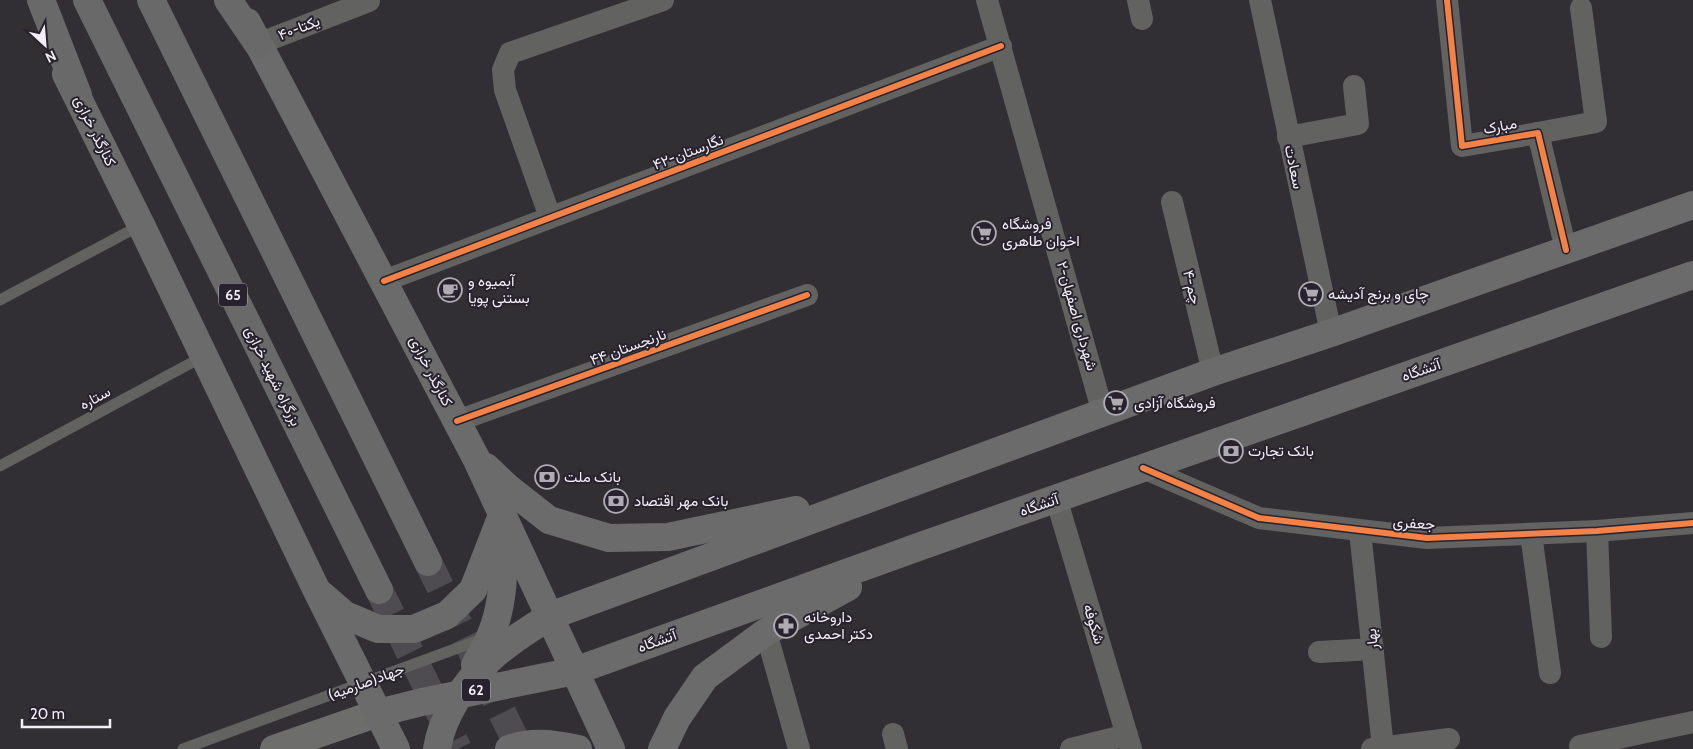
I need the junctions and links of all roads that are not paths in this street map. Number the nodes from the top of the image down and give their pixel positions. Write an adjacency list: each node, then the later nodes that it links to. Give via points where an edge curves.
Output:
1 (26, 0): 16 (main road, کنارگذر خرازی)
2 (41, 0): 16 (highway)
3 (87, 0): 45 (highway, بزرگراه شهید خرازی / 65)
4 (151, 0): 44 (highway)
5 (228, 0): 13 (highway)
6 (237, 0): 13 (main road, کنارگذر خرازی)
7 (663, 0): 21 (street, via 510,53 503,70 505,90)
8 (987, 0): 14 (street, ۲-شهرداری اصفهان)
9 (1260, 0): 18 (street, سعادت)
10 (1447, 0): 17 (street, مبارک, via 1462,146)
11 (369, 1): 13 (street, ۴۰-یکتا)
12 (1580, 8): 17 (street, via 1596,122)
13 (258, 44): 25 (main road, کنارگذر خرازی)
14 (1001, 46): 21 (street, ۴۲-نگارستان); 31 (street, ۲-شهرداری اصفهان)
15 (1354, 86): 18 (street, via 1358,124)
16 (78, 95): 22 (main road, کنارگذر خرازی)
17 (1538, 133): 23 (street, مبارک)
18 (1288, 137): 28 (street, سعادت)
19 (1172, 202): 30 (street, ۴-چم)
20 (1693, 205): 23 (main road, 62)
21 (550, 217): 25 (street, ۴۲-نگارستان)
22 (141, 225): 27 (lane); 29 (main road, کنارگذر خرازی)
23 (1566, 250): 28 (main road, 62)
24 (1693, 275): 35 (main road, آتشگاه / 62)
25 (384, 281): 32 (main road, کنارگذر خرازی)
26 (807, 295): 32 (street, ۴۴ نارنجستان)
27 (0, 300)
28 (1331, 333): 30 (main road, 62)
29 (204, 356): 34 (lane, ستاره); 46 (main road, کنارگذر خرازی)
30 (1213, 372): 31 (main road, 62)
31 (1104, 413): 36 (main road, 62)
32 (457, 421): 33 (main road, کنارگذر خرازی)
33 (477, 460): 36 (main road, via 549,520 609,538 668,537); 38 (main road, کنارگذر خرازی)
34 (0, 466)
35 (1144, 468): 37 (main road, آتشگاه / 62); 40 (street, جعفری, via 1259,518)
36 (888, 492): 47 (main road, 62)
37 (1056, 498): 43 (main road, آتشگاه / 62); 60 (street, شکوفه)
38 (502, 514): 46 (main road, via 473,590 447,615 414,629 378,629 345,615); 47 (main road, کنارگذر خرازی); 49 (main road, via 504,577)
39 (1693, 523): 41 (street, جعفری)
40 (1360, 531): 42 (street, جعفری, via 1427,538); 51 (street, بهار)
41 (1598, 531): 42 (street, جعفری); 50 (street)
42 (1530, 534): 54 (street)
43 (921, 546): 48 (main road); 53 (main road, آتشگاه / 62)
44 (428, 562)
45 (379, 590)
46 (317, 591): 55 (main road, کنارگذر خرازی)
47 (550, 616): 49 (lane, جهاد(صارمیه)); 53 (main road, کنارگذر خرازی); 56 (main road, 62, via 488,661)
48 (766, 632): 70 (main road, via 705,677 677,718); 71 (street)
49 (490, 636): 55 (lane, جهاد(صارمیه)); 56 (main road)
50 (1601, 637)
51 (1373, 649): 52 (street); 62 (street, بهار)
52 (1319, 652)
53 (575, 671): 56 (main road, آتشگاه / 62); 69 (main road, کنارگذر خرازی)
54 (1550, 673)
55 (364, 683): 57 (main road, کنارگذر خرازی); 63 (lane, جهاد(صارمیه))
56 (459, 694): 57 (main road, آتشگاه / 62); 66 (main road, 62, via 440,732)
57 (378, 712): 64 (main road); 65 (main road, کنارگذر خرازی)
58 (1693, 722): 61 (street)
59 (1449, 739): 62 (street, بهار)
60 (1129, 742): 72 (street)
61 (1580, 746)
62 (1377, 748)
63 (183, 749)
64 (274, 749)
65 (396, 749)
66 (437, 749)
67 (509, 749): 68 (main road, via 518,745 547,743)
68 (578, 749)
69 (611, 749)
70 (662, 749)
71 (799, 749)
72 (1071, 749)

